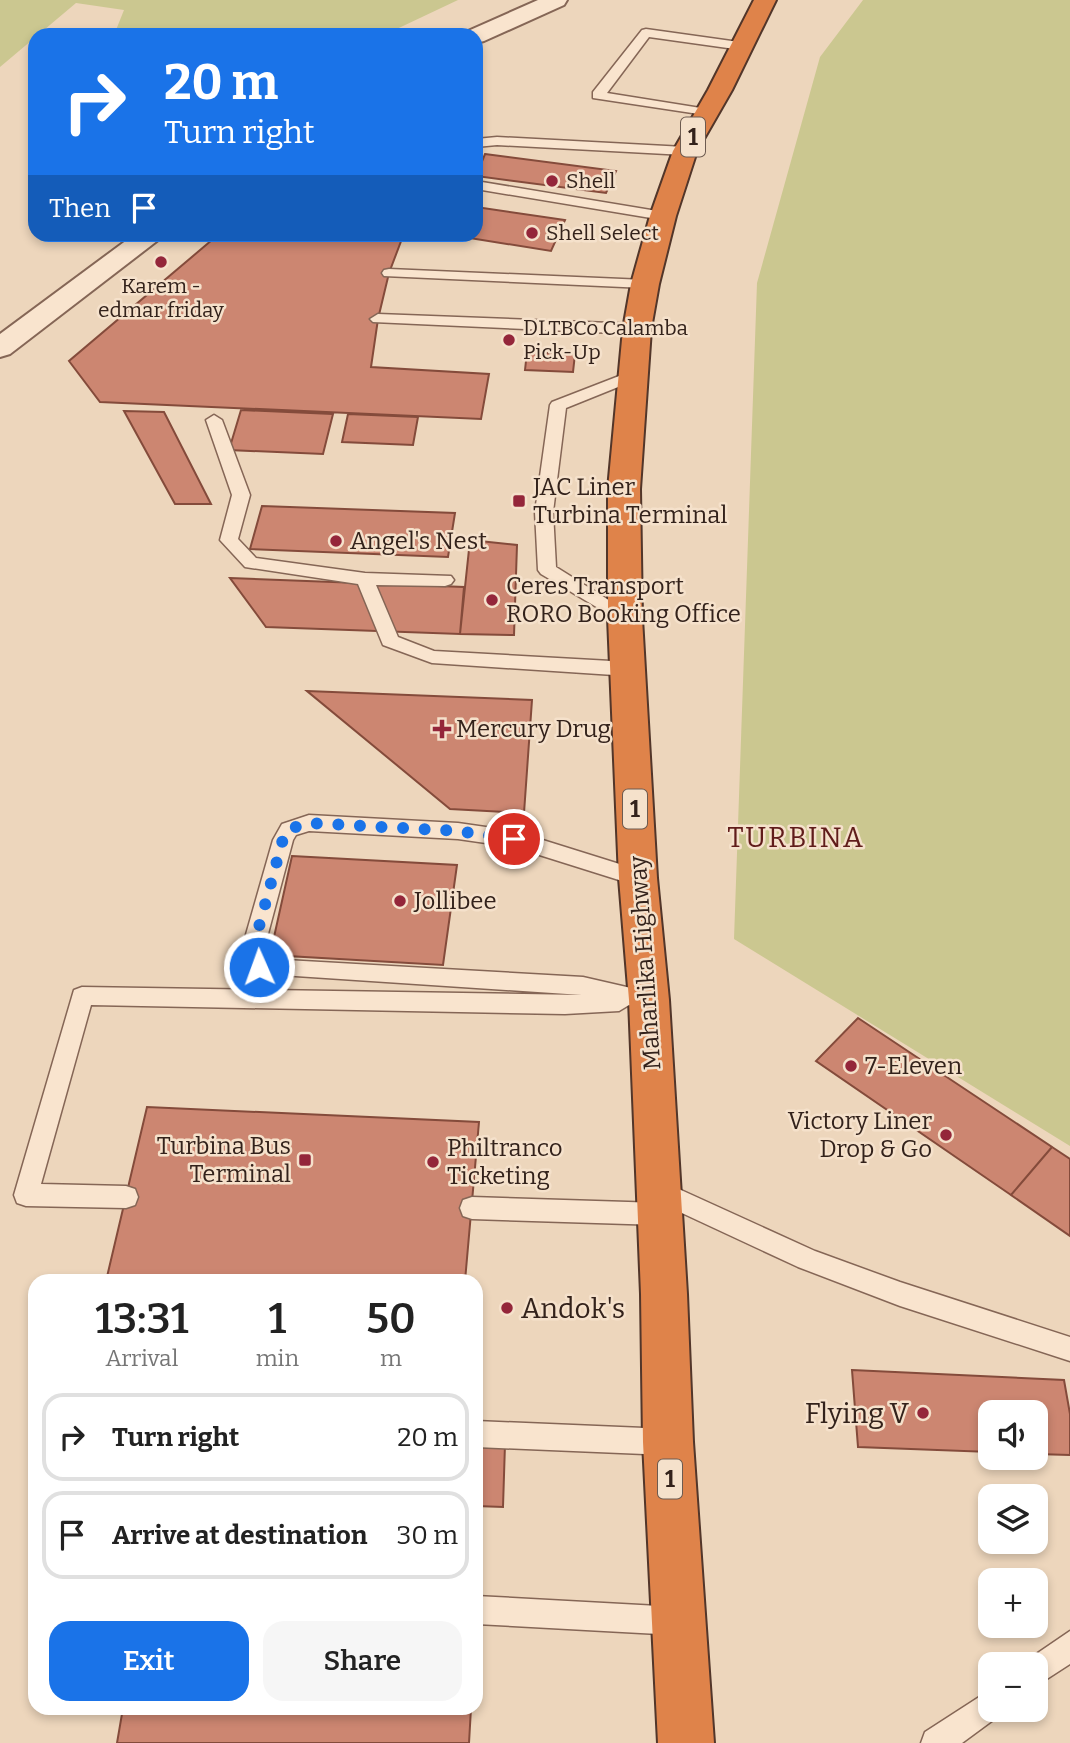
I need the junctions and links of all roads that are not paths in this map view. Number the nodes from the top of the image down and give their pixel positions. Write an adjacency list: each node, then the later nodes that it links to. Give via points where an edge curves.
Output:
1 (556, 0): 3 (street)
2 (765, 0): 4 (highway, Maharlika Highway / 1)
3 (483, 33)
4 (742, 46): 5 (highway, Maharlika Highway / 1); 5 (lane, via 646,33 598,95)
5 (707, 113): 7 (highway, Maharlika Highway / 1)
6 (483, 142): 7 (lane)
7 (685, 151): 9 (highway, Maharlika Highway / 1)
8 (483, 186): 9 (lane)
9 (663, 216): 12 (highway, Maharlika Highway / 1)
10 (142, 242): 15 (street)
11 (389, 273): 12 (lane)
12 (645, 284): 14 (highway, Maharlika Highway / 1)
13 (377, 319): 14 (lane)
14 (637, 329): 16 (highway, Maharlika Highway / 1)
15 (0, 348)
16 (632, 376): 20 (highway, Maharlika Highway / 1, via 624,489); 20 (lane, via 558,405 544,512 547,570)
17 (214, 420): 18 (lane, via 240,495 229,540 251,563)
18 (365, 579): 19 (lane); 21 (lane, via 390,641 432,657)
19 (445, 580)
20 (625, 618): 21 (highway, Maharlika Highway / 1)
21 (629, 668): 22 (highway, Maharlika Highway / 1)
22 (638, 878): 23 (highway, Maharlika Highway / 1); 23 (lane, via 514,839 458,831 309,823 289,829 283,839 254,945 259,967 583,986)
23 (649, 1000): 24 (lane, via 565,1005 82,996 26,1195); 25 (highway, Maharlika Highway / 1)
24 (126, 1197)
25 (659, 1203): 26 (lane); 27 (lane, via 900,1294); 29 (highway, Maharlika Highway / 1)
26 (472, 1208)
27 (1070, 1349)
28 (483, 1434): 29 (lane)
29 (668, 1442): 31 (highway, Maharlika Highway / 1)
30 (483, 1610): 31 (lane)
31 (677, 1620): 35 (highway, Maharlika Highway / 1)
32 (1070, 1646): 33 (lane)
33 (1048, 1662)
34 (978, 1713): 36 (lane)
35 (686, 1743)
36 (936, 1743)

